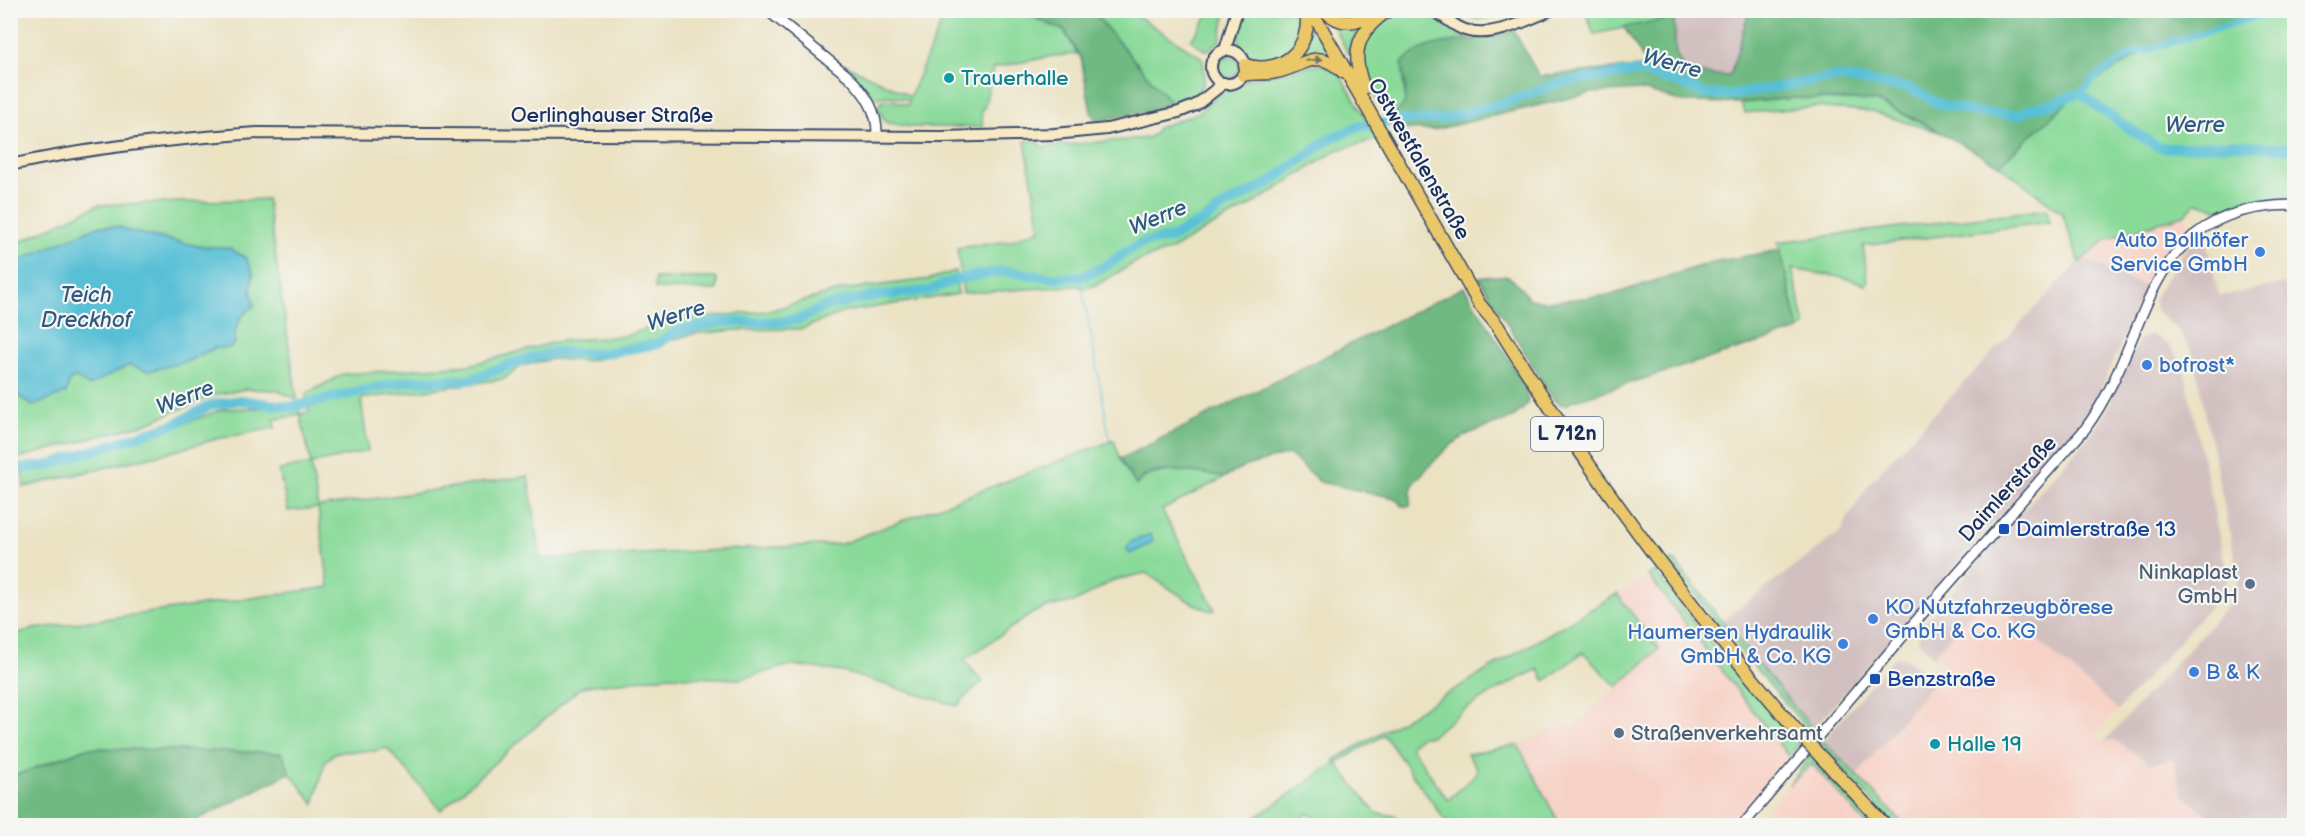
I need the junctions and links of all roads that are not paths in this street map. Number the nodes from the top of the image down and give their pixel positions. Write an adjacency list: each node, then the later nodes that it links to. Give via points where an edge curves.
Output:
1 (767, 10): 17 (street, via 860,89 873,110)
2 (1237, 10): 11 (main road)
3 (1306, 10): 12 (main road, via 1307,33 1289,58 1282,63)
4 (1311, 10): 15 (main road, Ostwestfalenstraße / L 712n)
5 (1318, 10): 15 (main road, Ostwestfalenstraße / L 712n)
6 (1324, 10): 7 (main road, via 1345,23 1354,23)
7 (1378, 10)
8 (1389, 10): 15 (main road, L 712n, via 1366,29 1357,47)
9 (1551, 10): 10 (main road, via 1486,32 1462,29)
10 (1436, 12)
11 (1230, 51): 12 (main road, via 1240,55); 13 (main road, via 1220,52 1213,60)
12 (1244, 70): 14 (main road, via 1233,83); 15 (main road, L 712n, one-way to 15, via 1275,73 1316,58 1335,64)
13 (1214, 75): 14 (main road); 16 (main road)
14 (1224, 83): 16 (main road, Oerlinghauser Straße)
15 (1360, 90): 21 (main road, Ostwestfalenstraße / L 712n, bridge, via 1483,303 1582,456 1642,540 1797,731)
16 (1208, 94): 17 (main road, Oerlinghauser Straße, via 1171,115 1093,131)
17 (877, 136): 18 (main road, Oerlinghauser Straße, via 257,133 113,146)
18 (10, 165)
19 (2295, 205): 20 (street, Daimlerstraße, via 2224,216 2179,249 2154,286 2107,397 2085,429)
20 (1742, 825)
21 (1886, 825)

